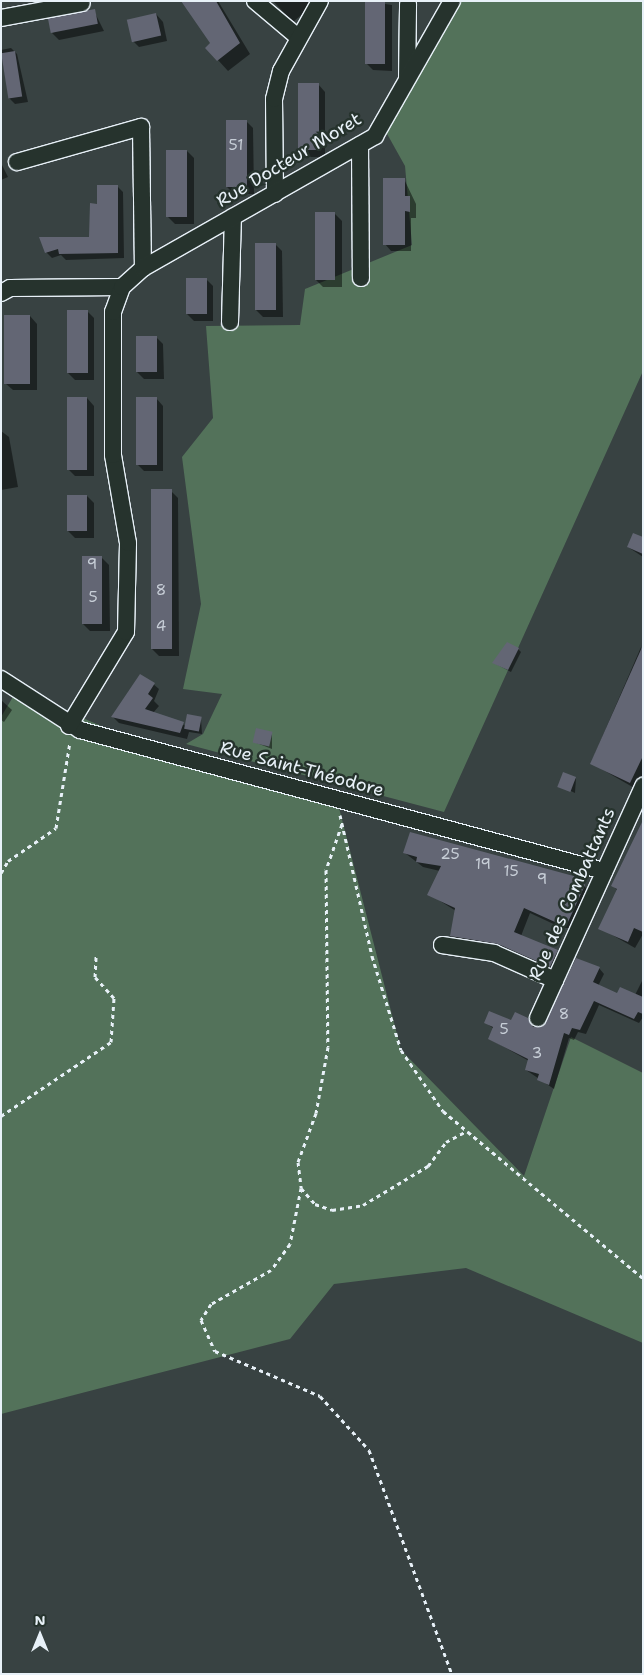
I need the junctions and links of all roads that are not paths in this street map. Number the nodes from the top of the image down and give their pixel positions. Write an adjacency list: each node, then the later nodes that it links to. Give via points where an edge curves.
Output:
1 (255, 1): 7 (street)
2 (320, 1): 7 (street)
3 (452, 1): 8 (street, Rue Docteur Moret)
4 (82, 3): 6 (street)
5 (408, 4): 8 (street)
6 (1, 18)
7 (299, 38): 11 (street, via 280,71 274,99)
8 (407, 80): 9 (street, Rue Docteur Moret, via 375,136)
9 (360, 145): 11 (street, Rue Docteur Moret); 14 (street)
10 (17, 162): 13 (street, via 141,128)
11 (275, 194): 12 (street, Rue Docteur Moret)
12 (233, 217): 13 (street, Rue Docteur Moret); 17 (street)
13 (142, 268): 15 (street, Rue Docteur Moret)
14 (362, 278)
15 (122, 288): 16 (street, via 10,288); 19 (street, Rue Docteur Moret, via 113,312 113,455 128,543 126,632)
16 (1, 293)
17 (230, 322)
18 (1, 679): 19 (street, Rue Saint-Théodore)
19 (75, 728): 21 (street, Rue Saint-Théodore)
20 (643, 786): 21 (street, Rue des Combattants)
21 (604, 871): 23 (street, Rue des Combattants)
22 (442, 945): 23 (street, via 494,953)
23 (555, 980): 24 (street, Rue des Combattants)
24 (538, 1018)

